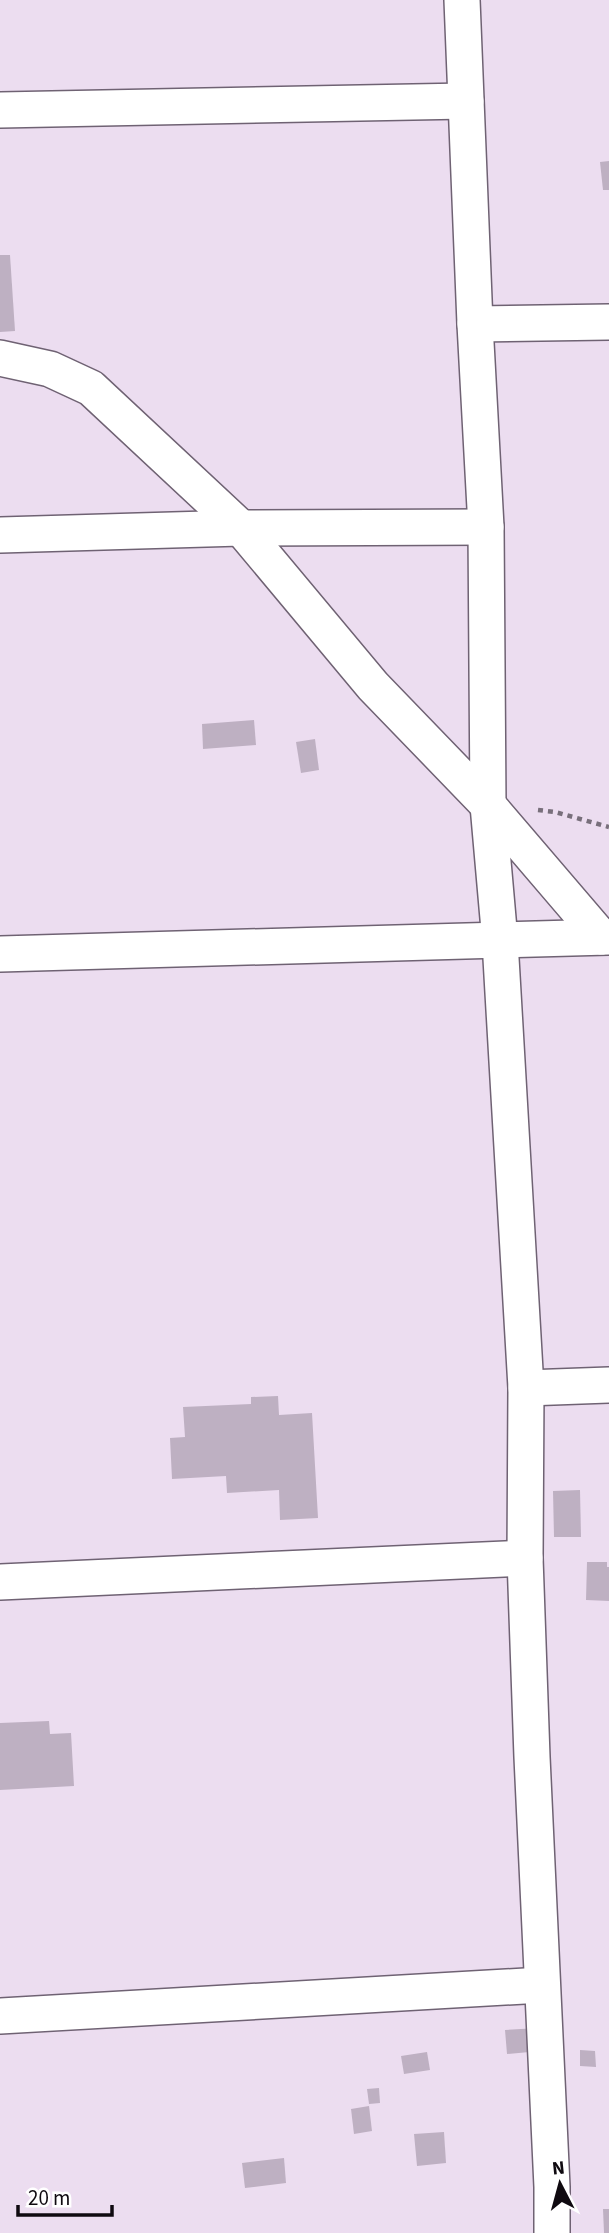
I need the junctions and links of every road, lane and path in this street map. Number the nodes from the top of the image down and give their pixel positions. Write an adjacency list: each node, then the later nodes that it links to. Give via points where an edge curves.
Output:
1 (462, 0): 2 (street)
2 (466, 101): 3 (street); 5 (street)
3 (0, 110)
4 (609, 322): 5 (street)
5 (475, 324): 7 (street)
6 (0, 358): 8 (street, via 50,369 91,388)
7 (486, 527): 8 (street); 10 (street)
8 (241, 528): 9 (street); 10 (street, via 373,686)
9 (0, 535)
10 (488, 806): 11 (path, via 555,812); 12 (street); 13 (street)
11 (609, 827)
12 (605, 937): 13 (street)
13 (500, 941): 14 (street); 16 (street)
14 (0, 954)
15 (609, 1385): 16 (street)
16 (526, 1388): 17 (street)
17 (525, 1558): 18 (street); 19 (street)
18 (0, 1583)
19 (542, 1985): 20 (street); 21 (street)
20 (0, 2017)
21 (552, 2233)

